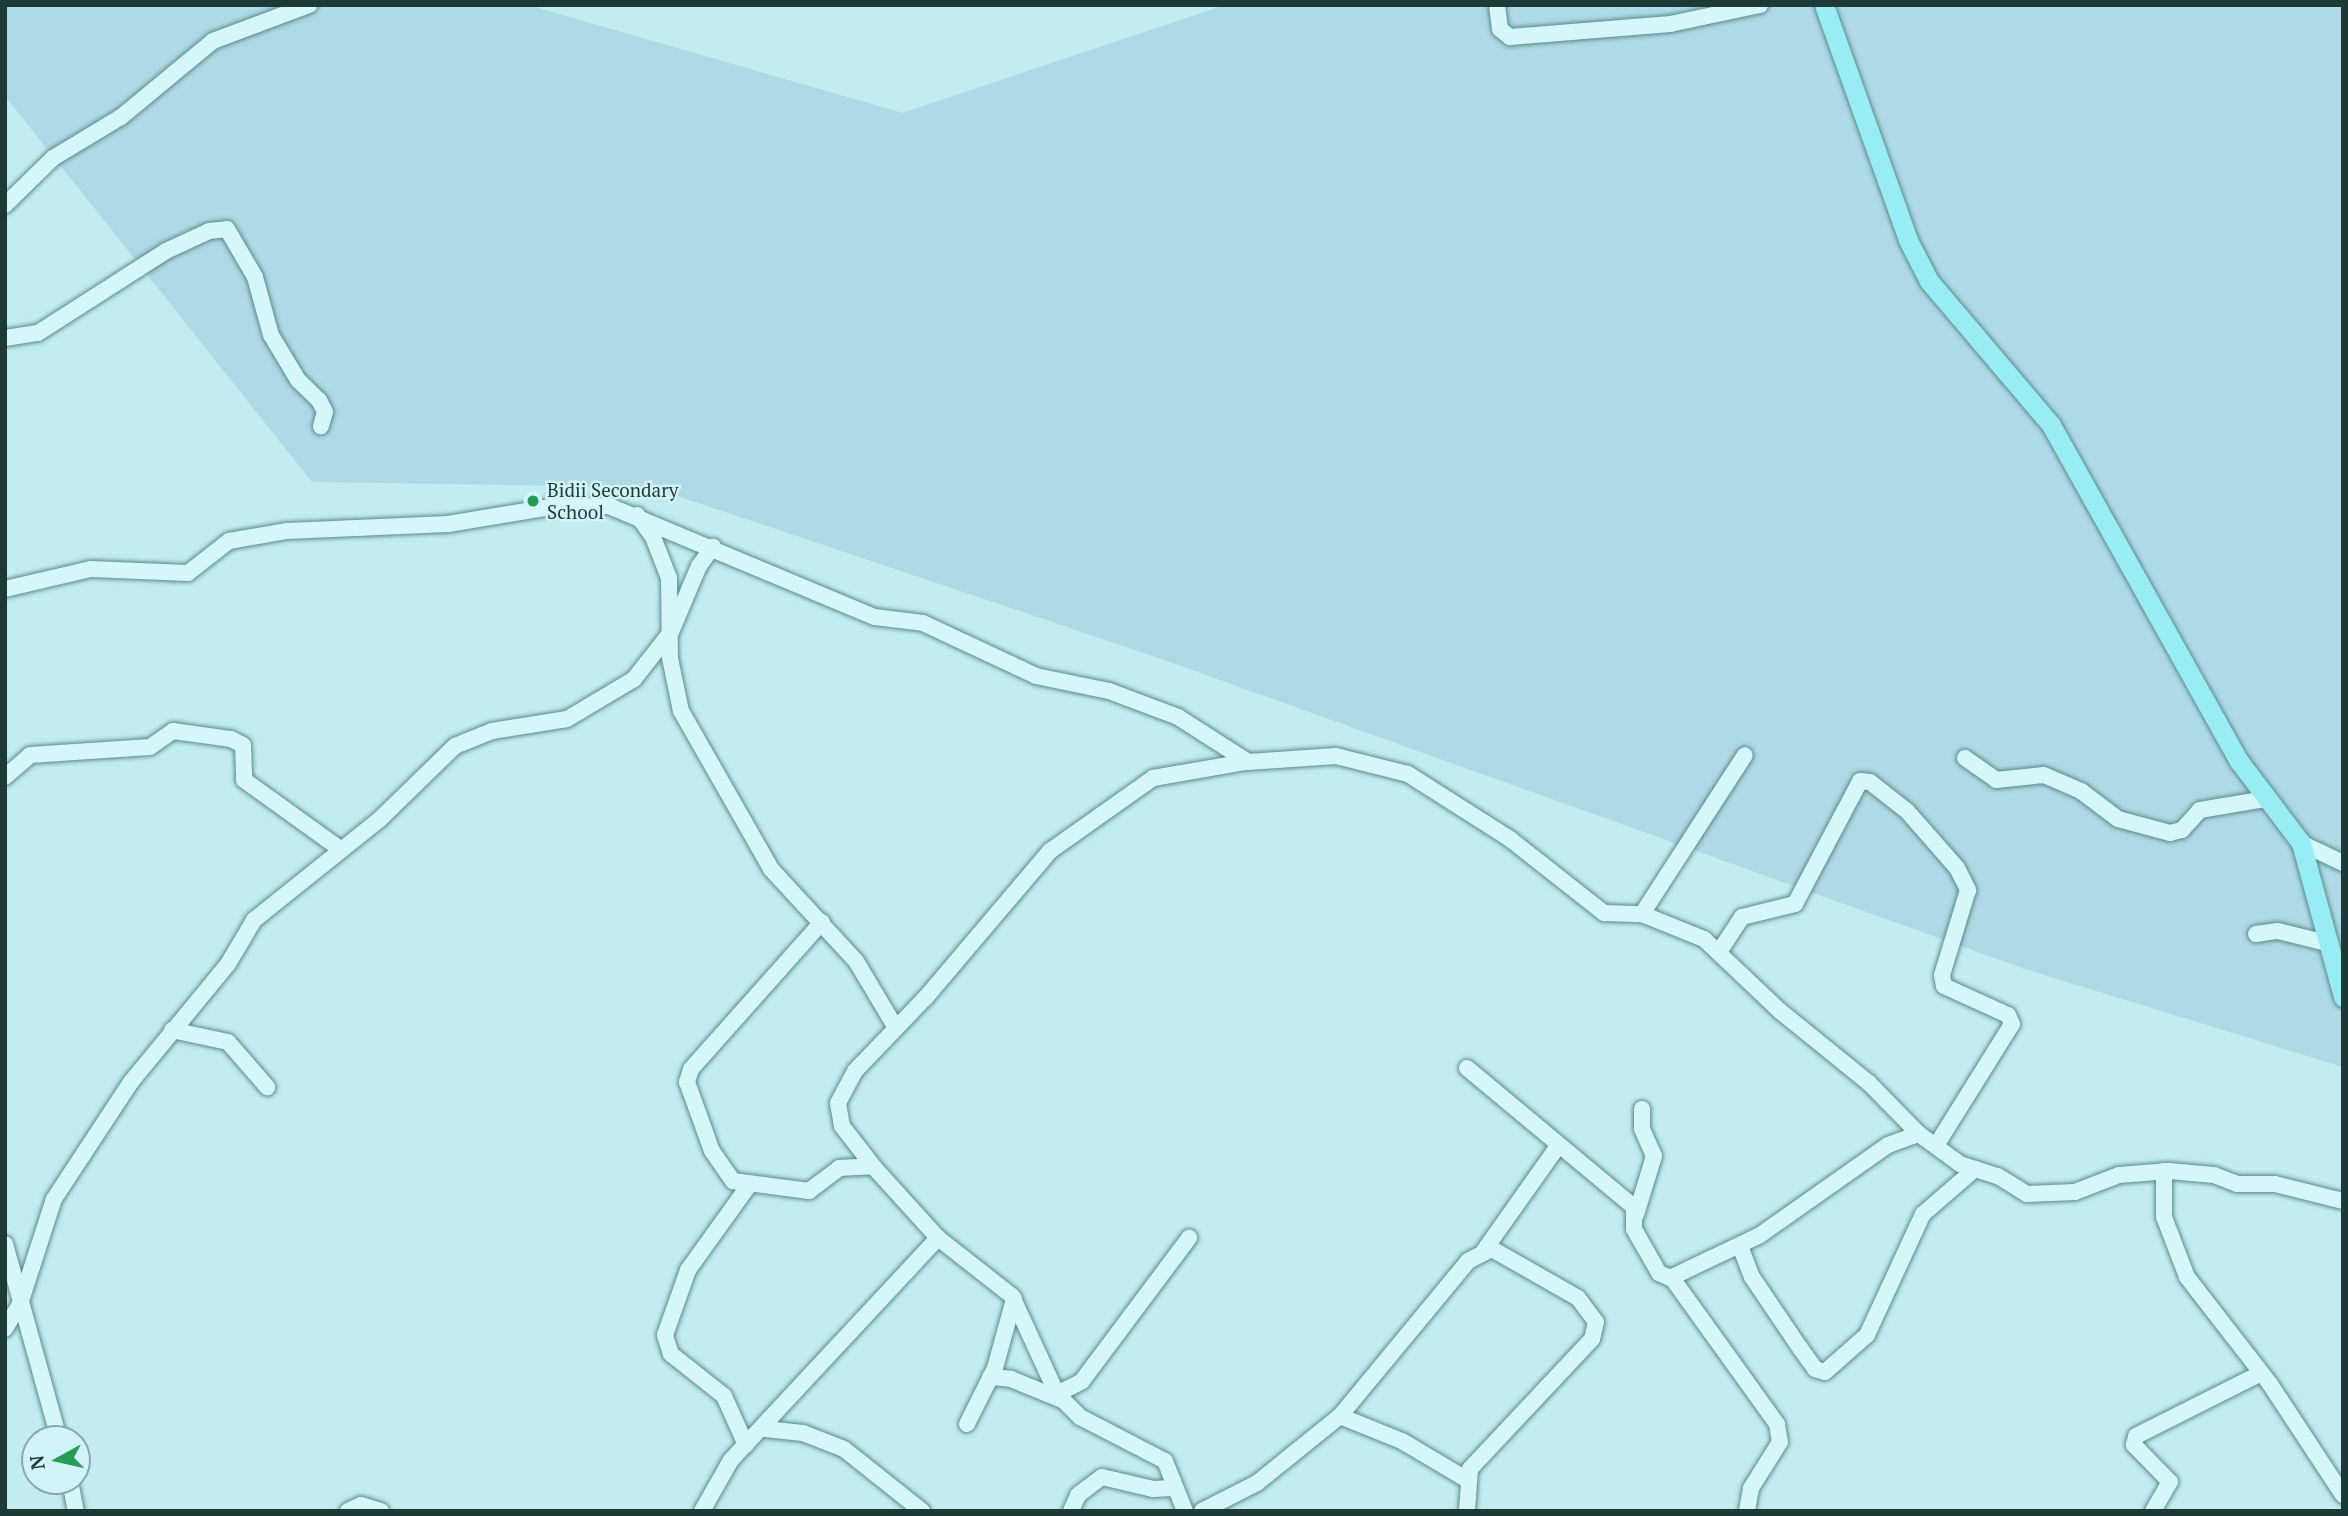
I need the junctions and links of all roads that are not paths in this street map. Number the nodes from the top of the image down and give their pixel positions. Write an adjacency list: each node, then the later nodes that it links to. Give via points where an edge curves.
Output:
1 (309, 5): 5 (street, via 213,41 121,117 53,158)
2 (1497, 5): 3 (street, via 1500,29 1510,37 1670,24)
3 (1760, 5)
4 (1824, 5): 16 (main road, via 1908,240 1928,281 2050,425 2239,761)
5 (5, 205)
6 (5, 338): 7 (street, via 38,333 166,251 209,231 227,229 253,271 271,335 298,380 325,412)
7 (321, 426)
8 (637, 515): 9 (street); 10 (street, via 579,505 448,524 287,531 229,541 188,573 91,569); 11 (street, via 653,537 669,578)
9 (713, 547): 11 (street); 14 (street, via 794,587 875,617 923,623 1036,676 1110,691 1178,717)
10 (5, 589)
11 (671, 632): 18 (street, via 614,694 567,719 492,731 455,746); 21 (street, via 681,711 771,869)
12 (1745, 755): 20 (street)
13 (1965, 758): 16 (street, via 1996,780 2044,775 2081,790 2118,819 2170,833 2182,830 2200,810)
14 (1248, 762): 20 (street, via 1336,756 1388,765 1435,788 1510,839 1588,904 1615,916); 26 (street, via 1153,778 1070,836 996,909)
15 (5, 777): 18 (street, via 30,755 150,747 173,731 232,739 243,745 244,780)
16 (2266, 799): 17 (main road)
17 (2301, 843): 19 (street); 23 (main road)
18 (340, 849): 27 (street, via 254,920 228,964)
19 (2343, 863)
20 (1642, 914): 24 (street, via 1693,933)
21 (822, 922): 26 (street, via 861,968); 37 (street, via 688,1074 717,1162 733,1181)
22 (2256, 934): 23 (street, via 2278,931)
23 (2336, 951): 25 (main road)
24 (1719, 952): 31 (street, via 1780,1011 1869,1083); 32 (street, via 1742,917 1795,904 1860,781 1870,782 1907,811 1968,887 1944,986 2008,1015 2012,1024)
25 (2343, 997)
26 (897, 1028): 34 (street, via 855,1071 838,1103 842,1126)
27 (172, 1030): 29 (street, via 228,1042); 47 (street, via 54,1199)
28 (1467, 1068): 33 (street)
29 (267, 1087)
30 (1642, 1109): 39 (street, via 1642,1129 1654,1156)
31 (1919, 1134): 32 (street); 43 (street, via 1888,1145)
32 (1937, 1144): 35 (street)
33 (1558, 1146): 39 (street); 44 (street)
34 (873, 1166): 37 (street, via 839,1168 809,1191 779,1184); 40 (street)
35 (1975, 1169): 36 (street, via 2041,1196 2075,1192 2119,1175); 43 (street, via 1923,1214 1867,1335 1825,1372 1815,1370 1752,1277)
36 (2164, 1171): 38 (street, via 2214,1175 2237,1184 2275,1184); 49 (street, via 2164,1217 2182,1267)
37 (749, 1185): 56 (street, via 688,1270 665,1335 671,1354 724,1396)
38 (2343, 1201)
39 (1636, 1214): 45 (street, via 1634,1229 1652,1262 1659,1273)
40 (938, 1238): 46 (street); 55 (street)
41 (1189, 1238): 51 (street, via 1082,1381)
42 (5, 1244): 47 (street)
43 (1740, 1246): 45 (street)
44 (1483, 1252): 52 (street, via 1468,1261); 57 (street, via 1501,1250 1535,1269 1578,1298 1596,1322 1592,1339)
45 (1672, 1278): 68 (street, via 1777,1424 1780,1442 1751,1488)
46 (1014, 1299): 50 (street); 51 (street)
47 (20, 1304): 48 (street); 54 (street)
48 (5, 1329)
49 (2261, 1373): 59 (street); 69 (street, via 2136,1436 2134,1445 2167,1476 2171,1488)
50 (990, 1377): 51 (street, via 1011,1378); 53 (street)
51 (1059, 1397): 58 (street, via 1080,1417 1161,1458)
52 (1340, 1416): 57 (street, via 1402,1441); 66 (street, via 1257,1483)
53 (967, 1424)
54 (55, 1425)
55 (765, 1429): 56 (street); 63 (street, via 803,1433 844,1449)
56 (746, 1445): 62 (street)
57 (1466, 1479): 67 (street)
58 (1174, 1488): 64 (street, via 1153,1489 1102,1477 1078,1495); 65 (street)
59 (2343, 1495)
60 (348, 1511): 61 (street, via 361,1505)
61 (381, 1511)
62 (702, 1511)
63 (922, 1511)
64 (1071, 1511)
65 (1185, 1511)
66 (1202, 1511)
67 (1467, 1511)
68 (1747, 1511)
69 (2153, 1511)

